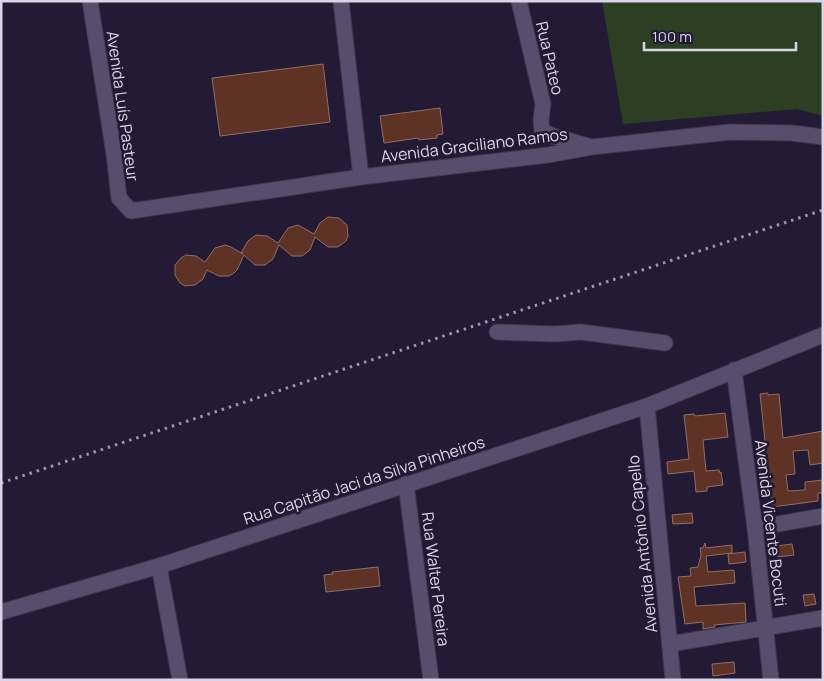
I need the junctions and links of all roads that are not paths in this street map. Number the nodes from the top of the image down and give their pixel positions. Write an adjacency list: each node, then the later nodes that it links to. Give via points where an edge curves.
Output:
1 (90, 1): 7 (street, Avenida Luís Pasteur, via 119,198)
2 (341, 1): 6 (street)
3 (519, 1): 5 (street, Rua Pateo, via 544,104 542,131)
4 (823, 137): 5 (street, Avenida Graciliano Ramos, via 730,132)
5 (592, 147): 6 (street, Avenida Graciliano Ramos)
6 (361, 177): 7 (street, Avenida Graciliano Ramos)
7 (131, 210)
8 (497, 332): 10 (street, via 581,332)
9 (823, 335): 11 (street)
10 (665, 344)
11 (734, 370): 12 (street, Rua Capitão Jaci da Silva Pinheiros); 15 (street, Avenida Vicente Bocuti)
12 (647, 406): 13 (street, Rua Capitão Jaci da Silva Pinheiros); 20 (street, Avenida Antônio Capello)
13 (406, 484): 16 (street, Rua Capitão Jaci da Silva Pinheiros); 22 (street, Rua Walter Pereira)
14 (823, 516): 15 (street)
15 (755, 528): 19 (street, Avenida Vicente Bocuti)
16 (159, 566): 17 (street, Rua Capitão Jaci da Silva Pinheiros); 21 (street)
17 (1, 612)
18 (823, 618): 19 (street)
19 (767, 628): 20 (street); 24 (street, Avenida Vicente Bocuti)
20 (670, 644): 23 (street, Avenida Antônio Capello)
21 (180, 680)
22 (431, 680)
23 (673, 680)
24 (771, 680)

